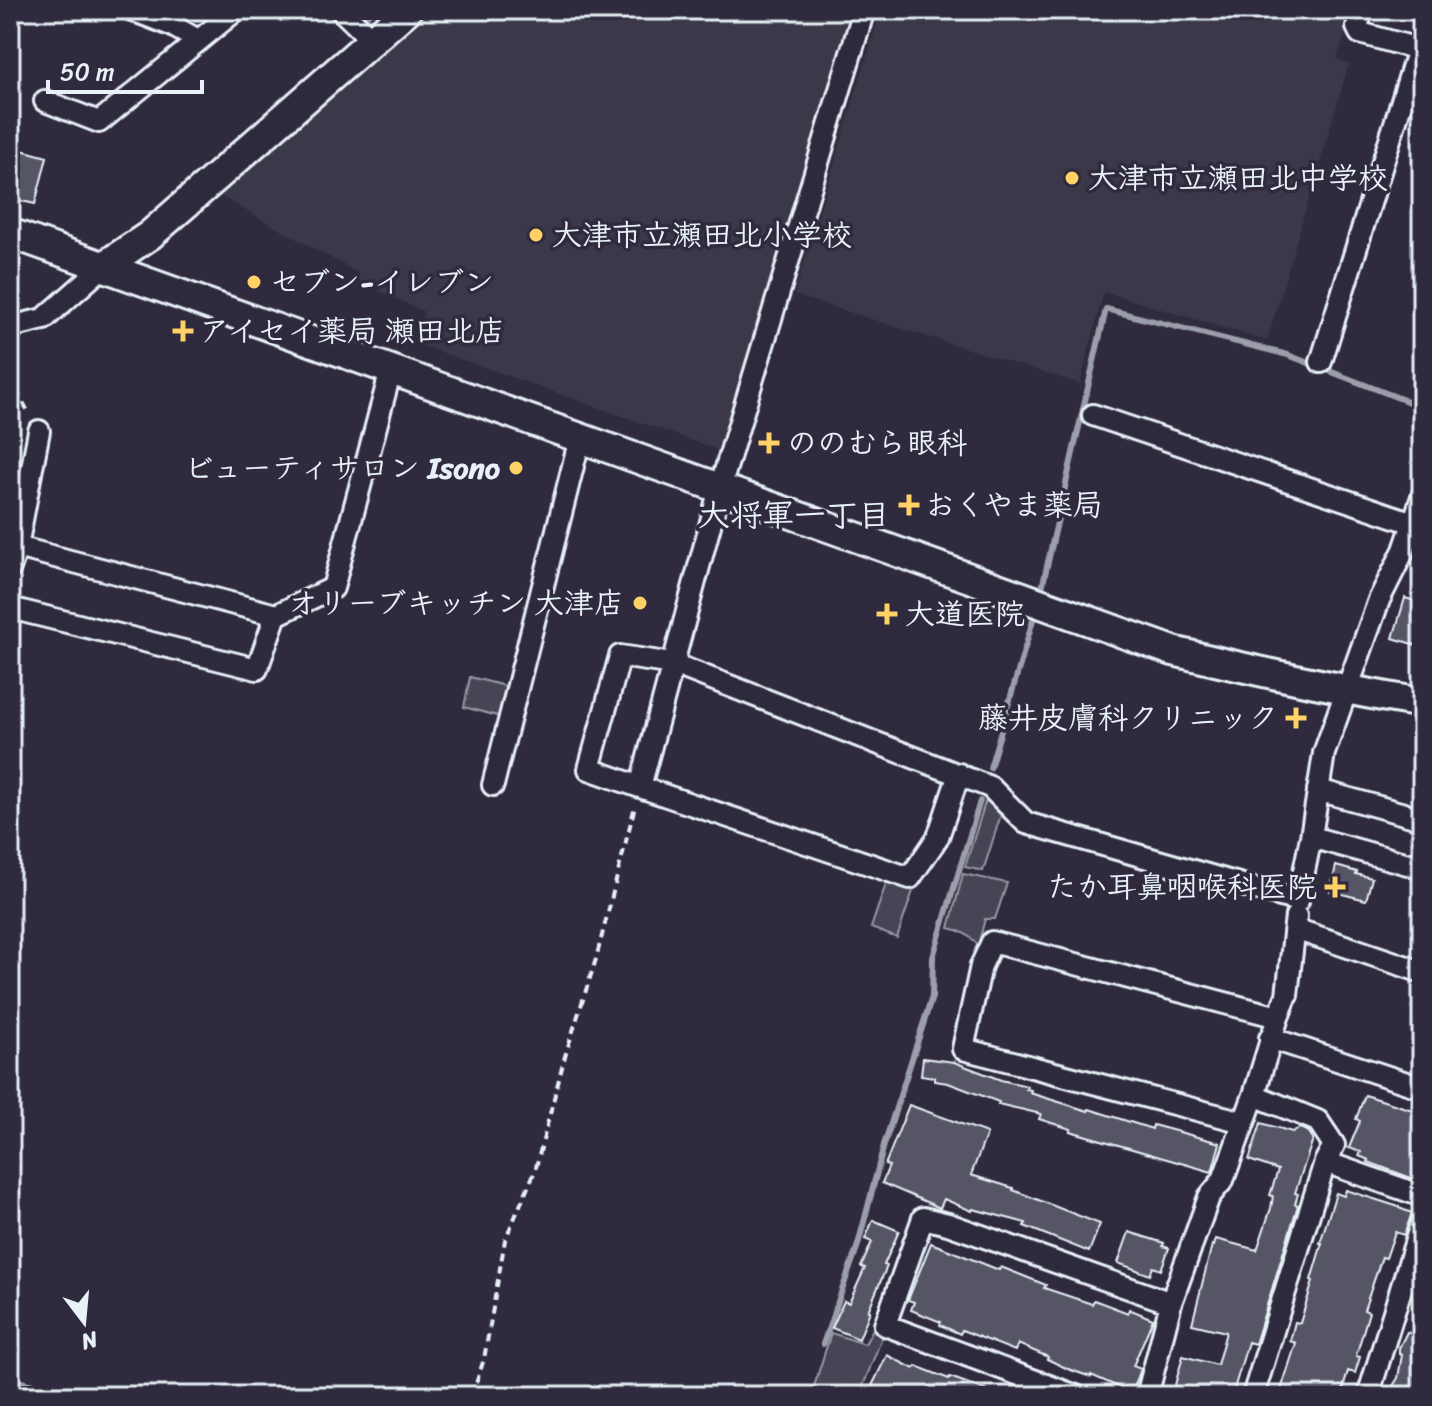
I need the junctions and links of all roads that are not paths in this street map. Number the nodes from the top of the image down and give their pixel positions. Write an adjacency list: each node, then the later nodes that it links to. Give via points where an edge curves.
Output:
1 (132, 10): 7 (street)
2 (236, 10): 7 (street)
3 (341, 10): 8 (street)
4 (407, 10): 8 (street)
5 (864, 10): 19 (street)
6 (1362, 10): 9 (street, via 1360,33)
7 (198, 40): 10 (street, via 99,122)
8 (373, 41): 12 (street, via 150,235)
9 (1420, 50): 14 (street)
10 (45, 101)
11 (10, 233): 12 (street)
12 (104, 266): 13 (street, via 44,319); 15 (street)
13 (10, 327)
14 (1321, 362)
15 (391, 370): 18 (street); 25 (street, via 333,588)
16 (1093, 415): 21 (street)
17 (39, 431): 22 (street)
18 (580, 438): 19 (street); 30 (street)
19 (720, 488): 26 (street); 27 (street, via 1173,651)
20 (1422, 497): 21 (street)
21 (1418, 524): 27 (street, via 1379,600)
22 (17, 547): 23 (street); 25 (street)
23 (10, 568)
24 (10, 608): 25 (street, via 257,669)
25 (276, 615)
26 (673, 664): 29 (street); 31 (street); 31 (street, via 620,656 589,769)
27 (1348, 691): 28 (street); 32 (street, via 1324,753)
28 (1422, 703)
29 (959, 774): 31 (street, via 938,837 910,878); 36 (street, via 990,787 1026,823)
30 (493, 785)
31 (640, 787)
32 (1318, 790): 33 (street); 34 (street)
33 (1422, 819)
34 (1311, 837): 35 (street); 36 (street)
35 (1422, 868)
36 (1298, 901): 37 (street)
37 (1295, 929): 38 (street); 39 (street, via 1287,995)
38 (1422, 972)
39 (1278, 1017): 40 (street); 43 (street, via 992,942 981,966 963,1049)
40 (1270, 1038): 41 (street); 42 (street)
41 (1422, 1088)
42 (1254, 1095): 43 (street); 44 (street, via 1318,1121 1334,1145)
43 (1243, 1122): 47 (street)
44 (1325, 1162): 45 (street); 50 (street)
45 (1422, 1196)
46 (1422, 1221): 51 (street)
47 (1171, 1303): 48 (street, via 923,1218 885,1325); 49 (street)
48 (1076, 1396)
49 (1147, 1396)
50 (1253, 1396)
51 (1368, 1396)

